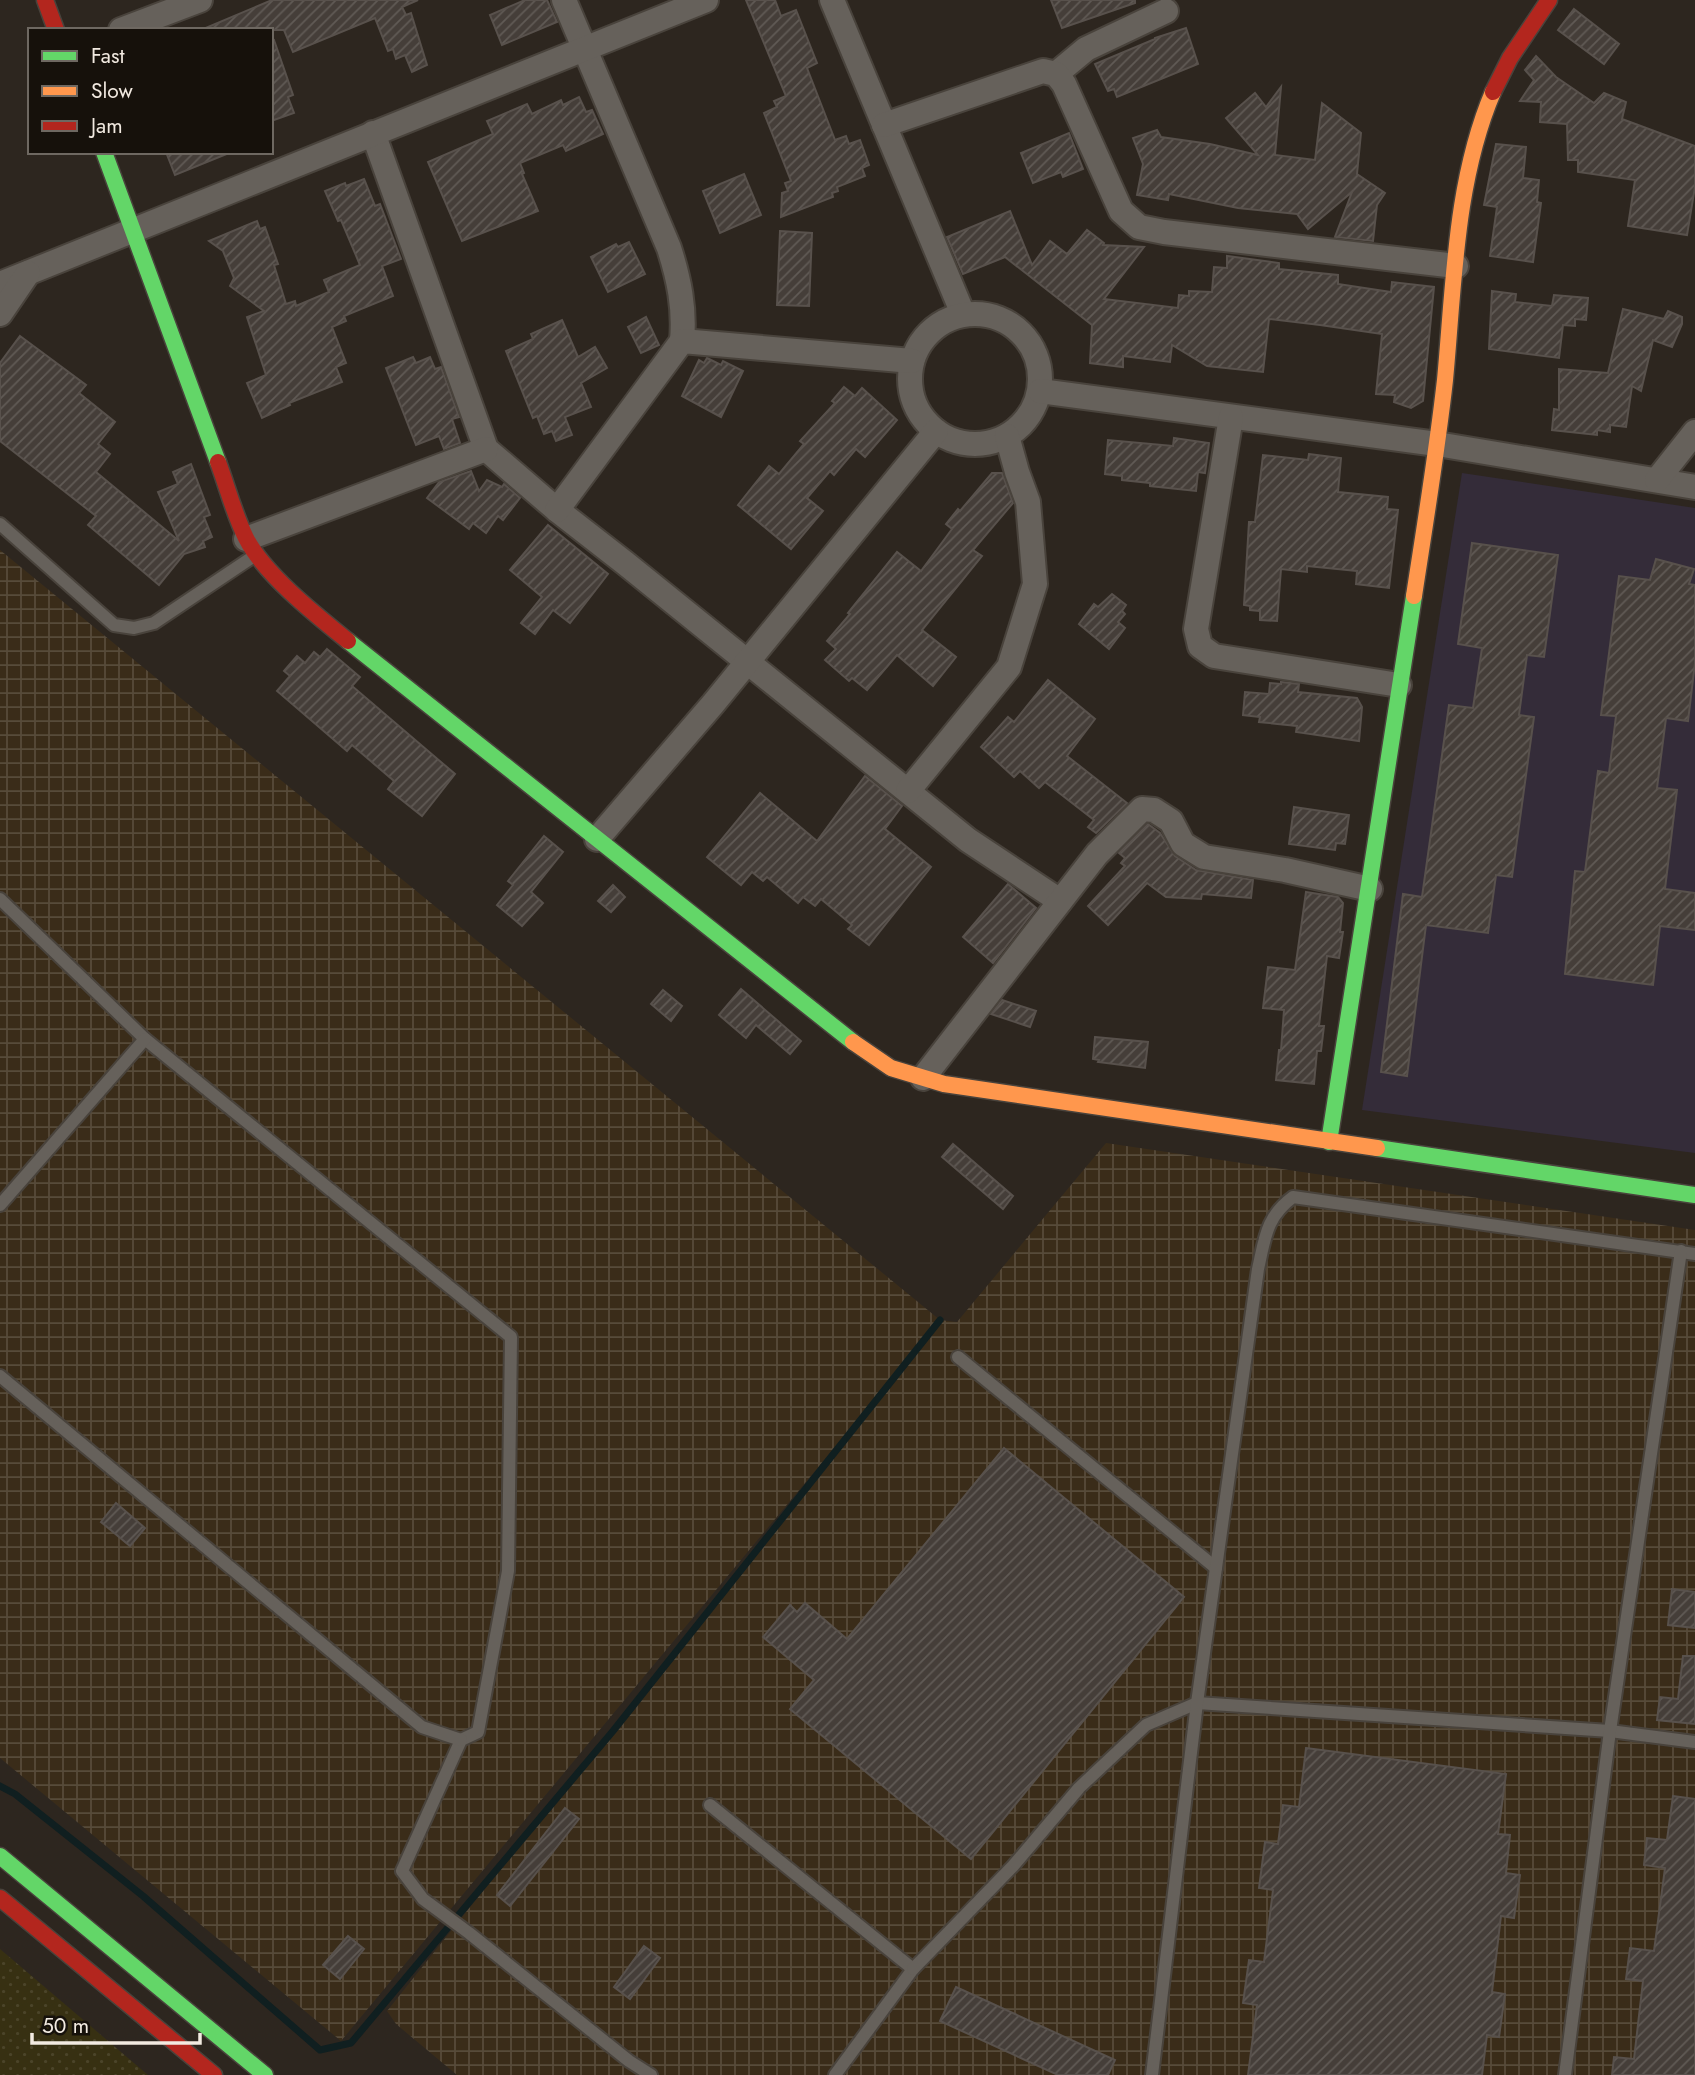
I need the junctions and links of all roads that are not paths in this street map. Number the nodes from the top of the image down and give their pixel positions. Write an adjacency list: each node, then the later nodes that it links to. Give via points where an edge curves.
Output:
1 (45, 0): 8 (street)
2 (200, 0): 9 (street)
3 (564, 0): 10 (street)
4 (706, 0): 10 (street)
5 (832, 0): 12 (street)
6 (1549, 0): 16 (street, via 1504,72 1480,129)
7 (1166, 11): 11 (street, via 1086,49)
8 (55, 28)
9 (126, 28)
10 (583, 49): 13 (street); 21 (street, via 669,248 680,282)
11 (1056, 75): 12 (street, via 1043,71); 16 (street, via 1121,211 1139,227)
12 (884, 125): 20 (street)
13 (373, 133): 15 (street); 29 (street)
14 (105, 154): 15 (street)
15 (134, 229): 17 (street); 34 (street)
16 (1456, 266): 28 (street)
17 (28, 273): 18 (street); 19 (street)
18 (0, 284)
19 (0, 314)
20 (963, 314): 22 (street, via 931,330); 23 (street, via 999,317 1021,332 1036,355)
21 (682, 341): 22 (street); 32 (street)
22 (912, 361): 25 (street, via 909,381 913,400)
23 (1040, 391): 24 (street); 27 (street, via 1034,409)
24 (1231, 417): 28 (street); 36 (street, via 1196,629 1200,646 1214,656)
25 (936, 431): 27 (street, via 952,441 971,444); 35 (street)
26 (1695, 432): 30 (street)
27 (1007, 436): 37 (street, via 1028,502 1035,584 1009,667)
28 (1437, 444): 30 (street); 36 (street)
29 (486, 449): 32 (street); 34 (street)
30 (1657, 480): 31 (street)
31 (1695, 486)
32 (557, 510): 35 (street)
33 (0, 524): 34 (lane, via 114,625 134,628 154,623)
34 (251, 546): 38 (street, via 316,615)
35 (748, 661): 37 (street); 38 (street)
36 (1399, 685): 39 (street)
37 (908, 791): 41 (street, via 968,840)
38 (597, 839): 43 (street, via 833,1028 891,1068)
39 (1370, 889): 41 (street, via 1204,857 1183,844 1171,821 1148,808 1097,854); 44 (street)
40 (0, 899): 42 (lane)
41 (1060, 901): 43 (street)
42 (145, 1039): 46 (lane); 54 (lane, via 511,1337 508,1571 478,1731)
43 (923, 1078): 44 (street)
44 (1329, 1142): 45 (street)
45 (1695, 1195)
46 (0, 1205)
47 (1681, 1251): 48 (lane); 51 (lane, via 1293,1197 1279,1207 1269,1223 1258,1269); 53 (lane)
48 (1695, 1254)
49 (958, 1357): 51 (lane)
50 (0, 1376): 54 (lane, via 422,1727)
51 (1216, 1568): 52 (lane)
52 (1197, 1703): 53 (lane); 59 (lane, via 1146,1725 1079,1787 1013,1866); 64 (lane)
53 (1610, 1731): 55 (lane); 65 (lane)
54 (461, 1741): 62 (lane, via 401,1871 423,1899)
55 (1695, 1742)
56 (710, 1805): 59 (lane)
57 (0, 1856): 61 (street)
58 (0, 1898): 60 (street)
59 (912, 1969): 63 (lane)
60 (214, 2075)
61 (265, 2075)
62 (651, 2075)
63 (835, 2075)
64 (1152, 2075)
65 (1565, 2075)

